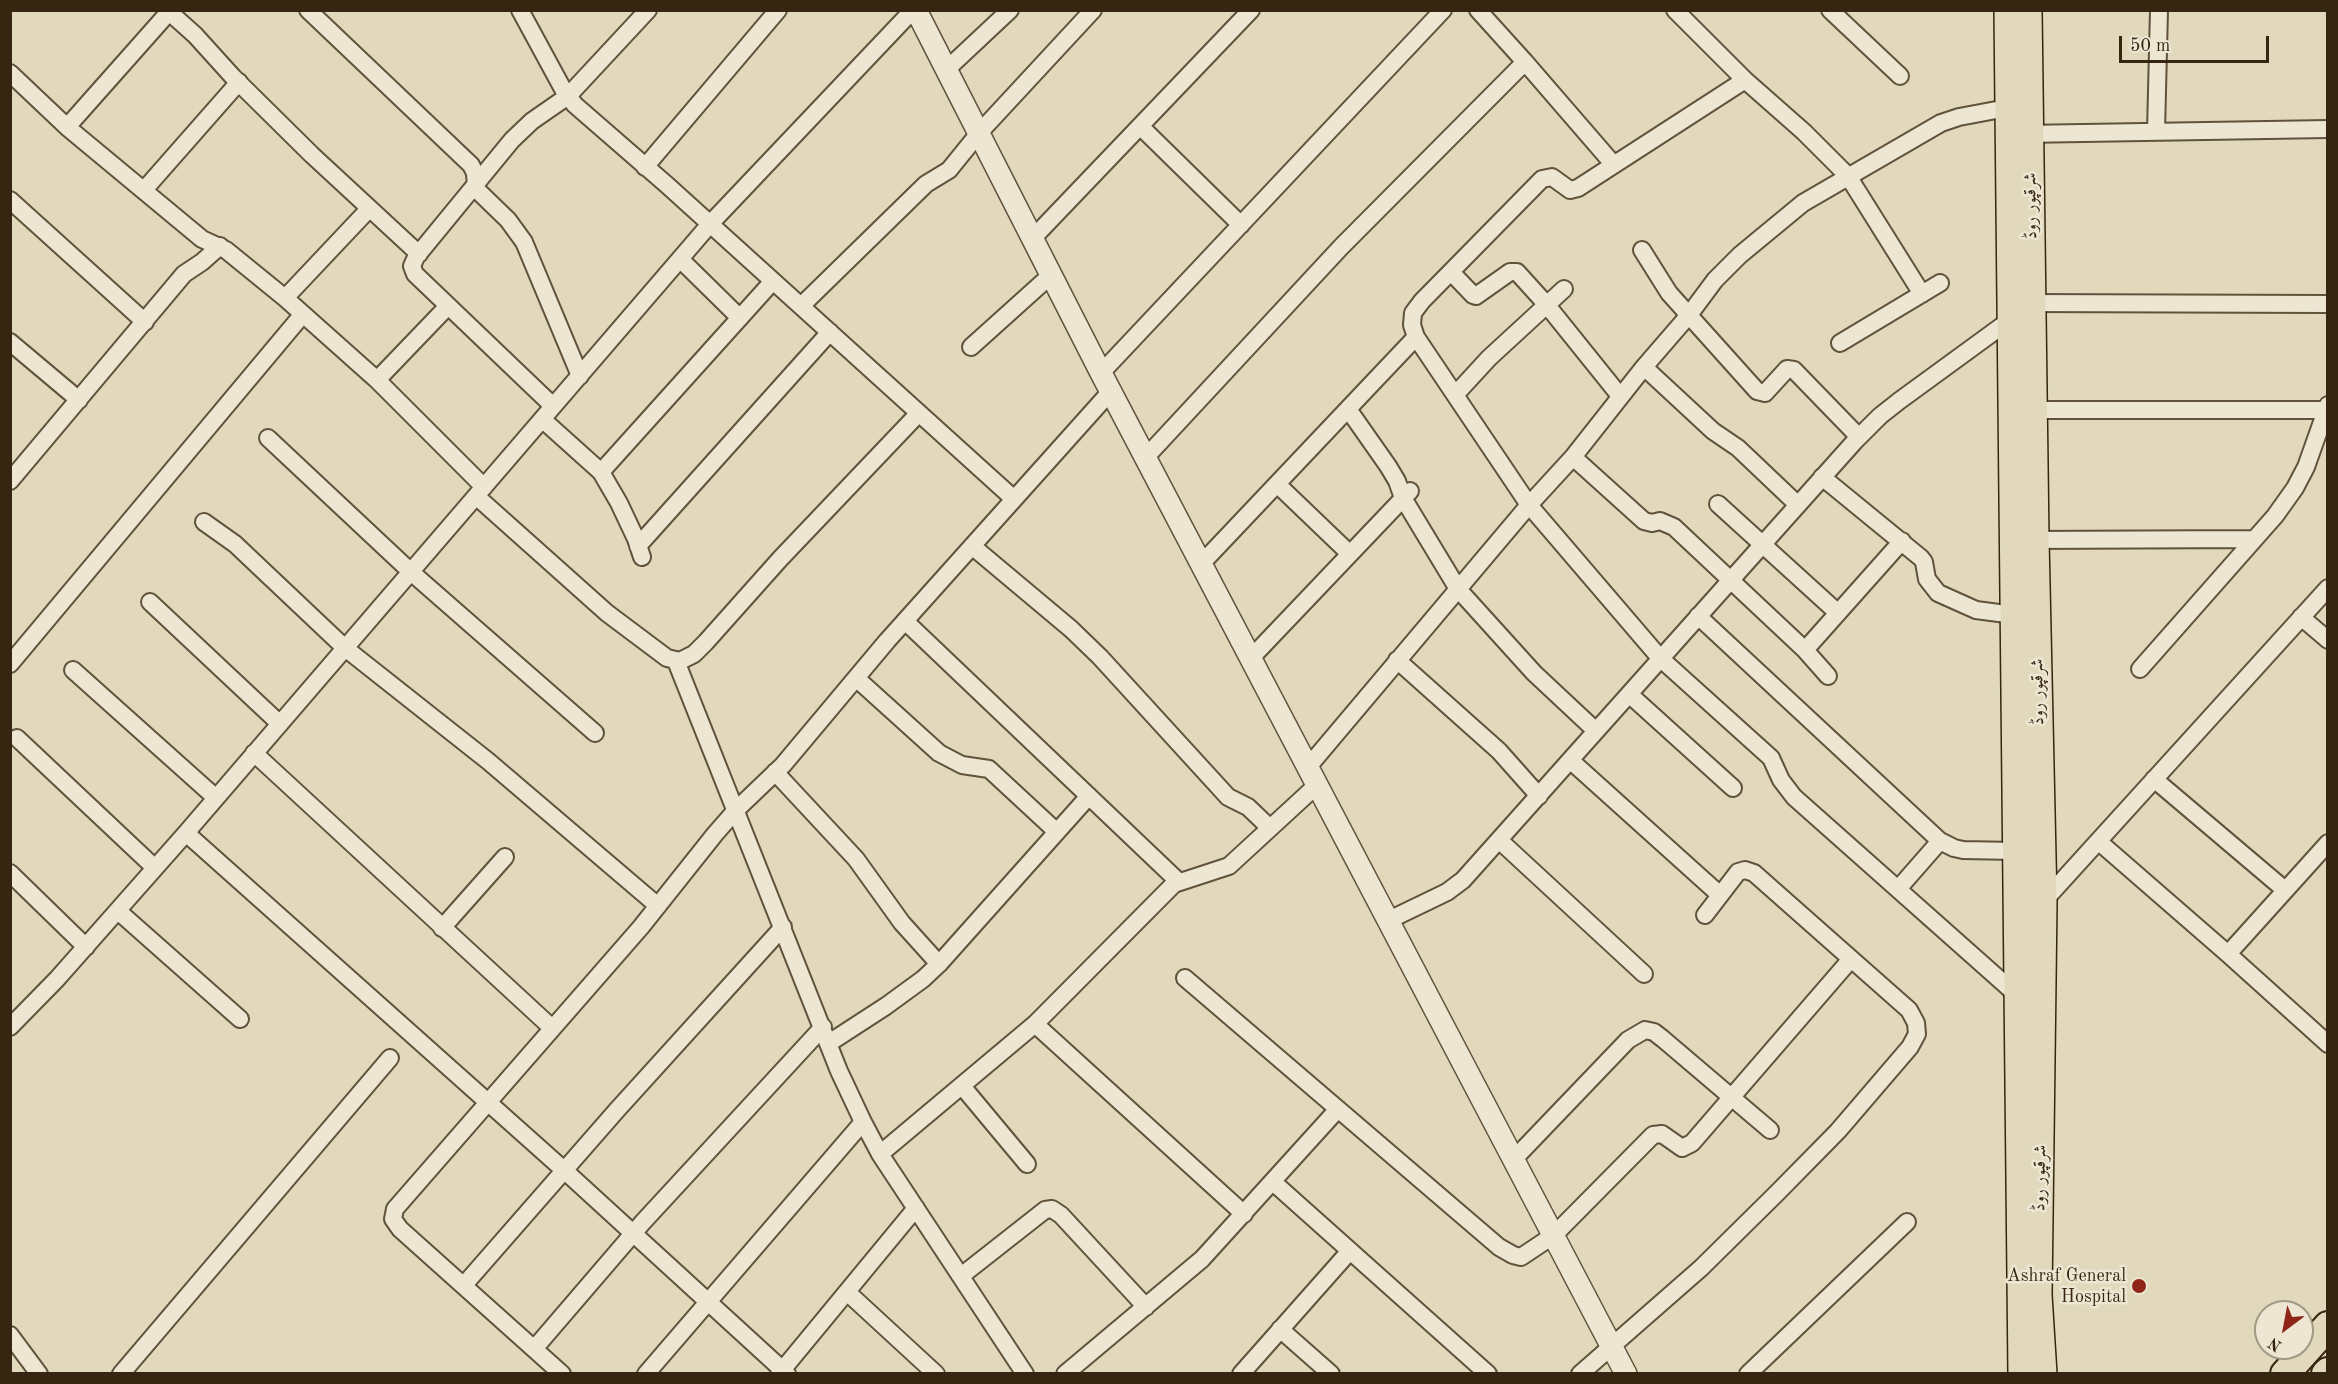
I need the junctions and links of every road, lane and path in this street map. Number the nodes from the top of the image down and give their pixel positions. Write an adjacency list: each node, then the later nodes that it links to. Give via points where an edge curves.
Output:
1 (308, 10): 34 (street, via 471,165)
2 (520, 10): 23 (street)
3 (648, 10): 23 (street)
4 (778, 10): 32 (street)
5 (915, 10): 18 (street); 38 (street)
6 (1010, 10): 18 (street)
7 (1093, 10): 29 (street)
8 (1251, 10): 25 (street)
9 (1443, 10): 39 (street)
10 (1478, 10): 17 (street)
11 (1675, 10): 21 (street)
12 (1830, 10): 20 (street)
13 (2008, 10): 24 (main road, شرقپور روڈ)
14 (2028, 10): 30 (main road, شرقپور روڈ)
15 (2159, 10): 28 (street)
16 (168, 11): 22 (street); 26 (street)
17 (1525, 62): 31 (street); 80 (street, via 1341,247)
18 (946, 70): 29 (street)
19 (10, 74): 26 (street)
20 (1900, 76)
21 (1745, 80): 31 (street); 33 (street)
22 (239, 82): 35 (street); 37 (street)
23 (568, 96): 32 (street); 34 (street, via 532,121)
24 (2007, 108): 30 (main road, شرقپور روڈ); 33 (street, via 1941,123)
25 (1140, 126): 39 (street); 40 (street)
26 (67, 127): 35 (street)
27 (2328, 129): 28 (street)
28 (2156, 132): 30 (street)
29 (979, 133): 40 (street); 55 (street, via 949,170 926,184)
30 (2019, 134): 56 (main road, شرقپور روڈ)
31 (1614, 165): 45 (street, via 1574,190 1566,189 1552,177 1542,179)
32 (645, 167): 38 (street)
33 (1848, 176): 50 (street); 58 (street, via 1772,226 1715,280)
34 (475, 184): 43 (street); 67 (street, via 524,242)
35 (144, 190): 41 (street, via 202,239)
36 (10, 200): 60 (street)
37 (369, 209): 43 (street); 51 (street)
38 (710, 224): 44 (street); 47 (street)
39 (1241, 225): 69 (street)
40 (1033, 238): 46 (street)
41 (220, 246): 51 (street); 60 (street, via 184,274)
42 (1642, 250): 58 (street, via 1668,292)
43 (419, 254): 54 (street, via 412,266 415,274)
44 (680, 259): 59 (street); 67 (street)
45 (1451, 272): 52 (street, via 1476,296 1515,271); 62 (street, via 1413,313)
46 (1051, 275): 65 (street); 69 (street)
47 (773, 281): 55 (street); 59 (street)
48 (1940, 283): 50 (street)
49 (1564, 290): 52 (street)
50 (1922, 294): 64 (street)
51 (285, 298): 57 (street)
52 (1546, 304): 70 (street); 71 (street)
53 (2328, 304): 56 (street)
54 (448, 306): 68 (street); 76 (street)
55 (801, 306): 61 (street)
56 (2018, 309): 75 (main road, شرقپور روڈ); 78 (street)
57 (303, 314): 68 (street); 115 (street)
58 (1689, 315): 66 (street); 78 (street, via 1757,391 1765,393 1787,369 1792,369)
59 (740, 318): 82 (street)
60 (145, 322): 72 (street)
61 (830, 332): 77 (street); 82 (street, via 640,551)
62 (1416, 337): 70 (street); 74 (street)
63 (10, 342): 72 (street)
64 (1840, 343)
65 (971, 347)
66 (1644, 367): 71 (street); 91 (street)
67 (580, 376): 76 (street)
68 (377, 380): 86 (street)
69 (1106, 382): 80 (street); 88 (street)
70 (1455, 395): 90 (street)
71 (1620, 396): 81 (street)
72 (79, 400): 84 (street)
73 (2327, 408): 75 (street); 93 (street, via 2295,488)
74 (1348, 409): 85 (street); 87 (street)
75 (2023, 410): 95 (main road, شرقپور روڈ)
76 (548, 412): 82 (street); 86 (street)
77 (919, 413): 88 (street); 117 (street, via 706,642 688,658)
78 (1859, 437): 83 (street)
79 (268, 438): 100 (street)
80 (1146, 457): 99 (street)
81 (1573, 457): 90 (street); 101 (street, via 1644,521 1660,521 1674,527)
82 (601, 472)
83 (1822, 477): 91 (street); 94 (street)
84 (10, 481)
85 (1277, 484): 98 (street); 99 (street)
86 (480, 491): 100 (street); 117 (street, via 607,614)
87 (1407, 494): 98 (street); 103 (street)
88 (1014, 499): 97 (street)
89 (1718, 504): 96 (street)
90 (1529, 505): 103 (street); 114 (street)
91 (1798, 505): 96 (street)
92 (204, 522): 111 (street, via 235,544)
93 (2254, 539): 95 (street); 118 (street)
94 (1902, 541): 105 (street); 106 (street, via 1924,562 1927,579 1938,593 1976,610)
95 (2024, 541): 106 (main road, شرقپور روڈ); 152 (main road, شرقپور روڈ)
96 (1762, 544): 101 (street); 105 (street)
97 (972, 546): 109 (street); 137 (street, via 1071,629 1228,797 1248,807)
98 (1350, 554): 113 (street)
99 (1202, 563): 113 (street)
100 (411, 572): 111 (street); 125 (street)
101 (1730, 580): 107 (street); 112 (street)
102 (2328, 588): 108 (street)
103 (1458, 589): 116 (street); 124 (street, via 1534,673)
104 (150, 602): 123 (street)
105 (1838, 613): 112 (street)
106 (2014, 615): 144 (main road, شرقپور روڈ)
107 (1698, 616): 114 (street); 141 (street)
108 (2301, 617): 110 (street); 131 (street)
109 (905, 621): 121 (street); 133 (street)
110 (2328, 640)
111 (345, 648): 123 (street); 153 (street, via 488,761)
112 (1805, 650): 120 (street)
113 (1251, 658): 130 (street)
114 (1660, 658): 122 (street); 149 (street, via 1771,758 1794,797)
115 (12, 660)
116 (1397, 660): 130 (street); 134 (street, via 1499,751)
117 (676, 661): 136 (street)
118 (2140, 669)
119 (73, 670): 135 (street)
120 (1828, 676)
121 (855, 678): 129 (street); 138 (street, via 939,753 962,765 989,769)
122 (1629, 693): 124 (street); 132 (street)
123 (280, 724): 127 (street)
124 (1596, 731): 128 (street)
125 (595, 733)
126 (18, 738): 146 (street)
127 (254, 753): 135 (street); 158 (street)
128 (1570, 760): 134 (street); 151 (street)
129 (775, 772): 136 (street); 163 (street, via 856,859 902,923)
130 (1313, 776): 137 (street); 156 (street)
131 (2154, 779): 142 (street); 150 (street)
132 (1733, 788)
133 (1089, 796): 138 (street); 148 (street)
134 (1539, 796): 140 (street)
135 (216, 798): 139 (street)
136 (736, 810): 153 (street); 157 (street)
137 (1270, 828): 148 (street, via 1229,866)
138 (1057, 832): 163 (street)
139 (186, 833): 146 (street); 176 (street)
140 (1499, 840): 156 (street, via 1448,892); 164 (street)
141 (1940, 841): 144 (street, via 1964,850); 149 (street)
142 (2098, 841): 152 (street); 161 (street)
143 (2328, 843): 150 (street)
144 (2015, 851): 159 (main road, شرقپور روڈ)
145 (505, 857): 158 (street)
146 (155, 868): 154 (street)
147 (10, 873): 160 (street)
148 (1179, 882): 169 (street)
149 (1898, 889): 166 (street)
150 (2285, 890): 161 (street)
151 (1720, 895): 155 (street); 162 (street, via 1738,872 1754,873)
152 (2043, 902): 159 (street); 216 (main road, شرقپور روڈ, via 2038,1295)
153 (658, 906): 170 (street)
154 (118, 910): 160 (street); 167 (street)
155 (1705, 915)
156 (1389, 920): 181 (street)
157 (783, 927): 171 (street); 183 (street)
158 (442, 928): 170 (street)
159 (2016, 931): 166 (main road, شرقپور روڈ)
160 (86, 947): 168 (street)
161 (2228, 954): 172 (street)
162 (1851, 959): 175 (street); 199 (street, via 1909,1010 1917,1029 1914,1041 1838,1131 1777,1193 1701,1268)
163 (939, 964): 171 (street, via 886,1006)
164 (1644, 974)
165 (1185, 978): 177 (street)
166 (2017, 995): 215 (main road, شرقپور روڈ)
167 (240, 1019)
168 (13, 1020)
169 (1035, 1024): 174 (street); 186 (street)
170 (552, 1028): 176 (street)
171 (826, 1035): 178 (street); 188 (street)
172 (2328, 1044)
173 (390, 1058): 203 (street)
174 (962, 1086): 180 (street); 182 (street)
175 (1732, 1098): 179 (street); 181 (street, via 1657,1034 1641,1031); 189 (street, via 1686,1148 1660,1133 1653,1135)
176 (488, 1102): 183 (street); 192 (street, via 393,1216 400,1229)
177 (1338, 1109): 184 (street); 189 (street, via 1509,1253 1521,1257)
178 (863, 1122): 180 (street); 194 (street)
179 (1770, 1130)
180 (880, 1154): 185 (street)
181 (1514, 1159): 189 (street)
182 (1027, 1164)
183 (565, 1171): 188 (street); 192 (street)
184 (1273, 1182): 186 (street); 190 (street)
185 (916, 1208): 191 (street); 193 (street)
186 (1244, 1214): 195 (street, via 1202,1259)
187 (1907, 1222): 214 (street)
188 (633, 1234): 194 (street); 200 (street)
189 (1554, 1236): 199 (street)
190 (1349, 1251): 197 (street); 211 (street)
191 (961, 1276): 195 (street, via 1045,1210 1052,1209); 207 (street)
192 (464, 1286): 200 (street)
193 (847, 1292): 201 (street); 206 (street)
194 (708, 1302): 201 (street); 205 (street)
195 (1146, 1307): 208 (street)
196 (2328, 1326): 217 (highway)
197 (1280, 1329): 209 (street); 210 (street)
198 (10, 1335): 202 (street)
199 (1612, 1346): 212 (street); 213 (street)
200 (534, 1349): 204 (street)
201 (783, 1372)
202 (39, 1374)
203 (121, 1374)
204 (562, 1374)
205 (646, 1374)
206 (936, 1374)
207 (1025, 1374)
208 (1065, 1374)
209 (1240, 1374)
210 (1331, 1374)
211 (1488, 1374)
212 (1580, 1374)
213 (1626, 1374)
214 (1748, 1374)
215 (2022, 1374)
216 (2043, 1374)
217 (2284, 1374)

